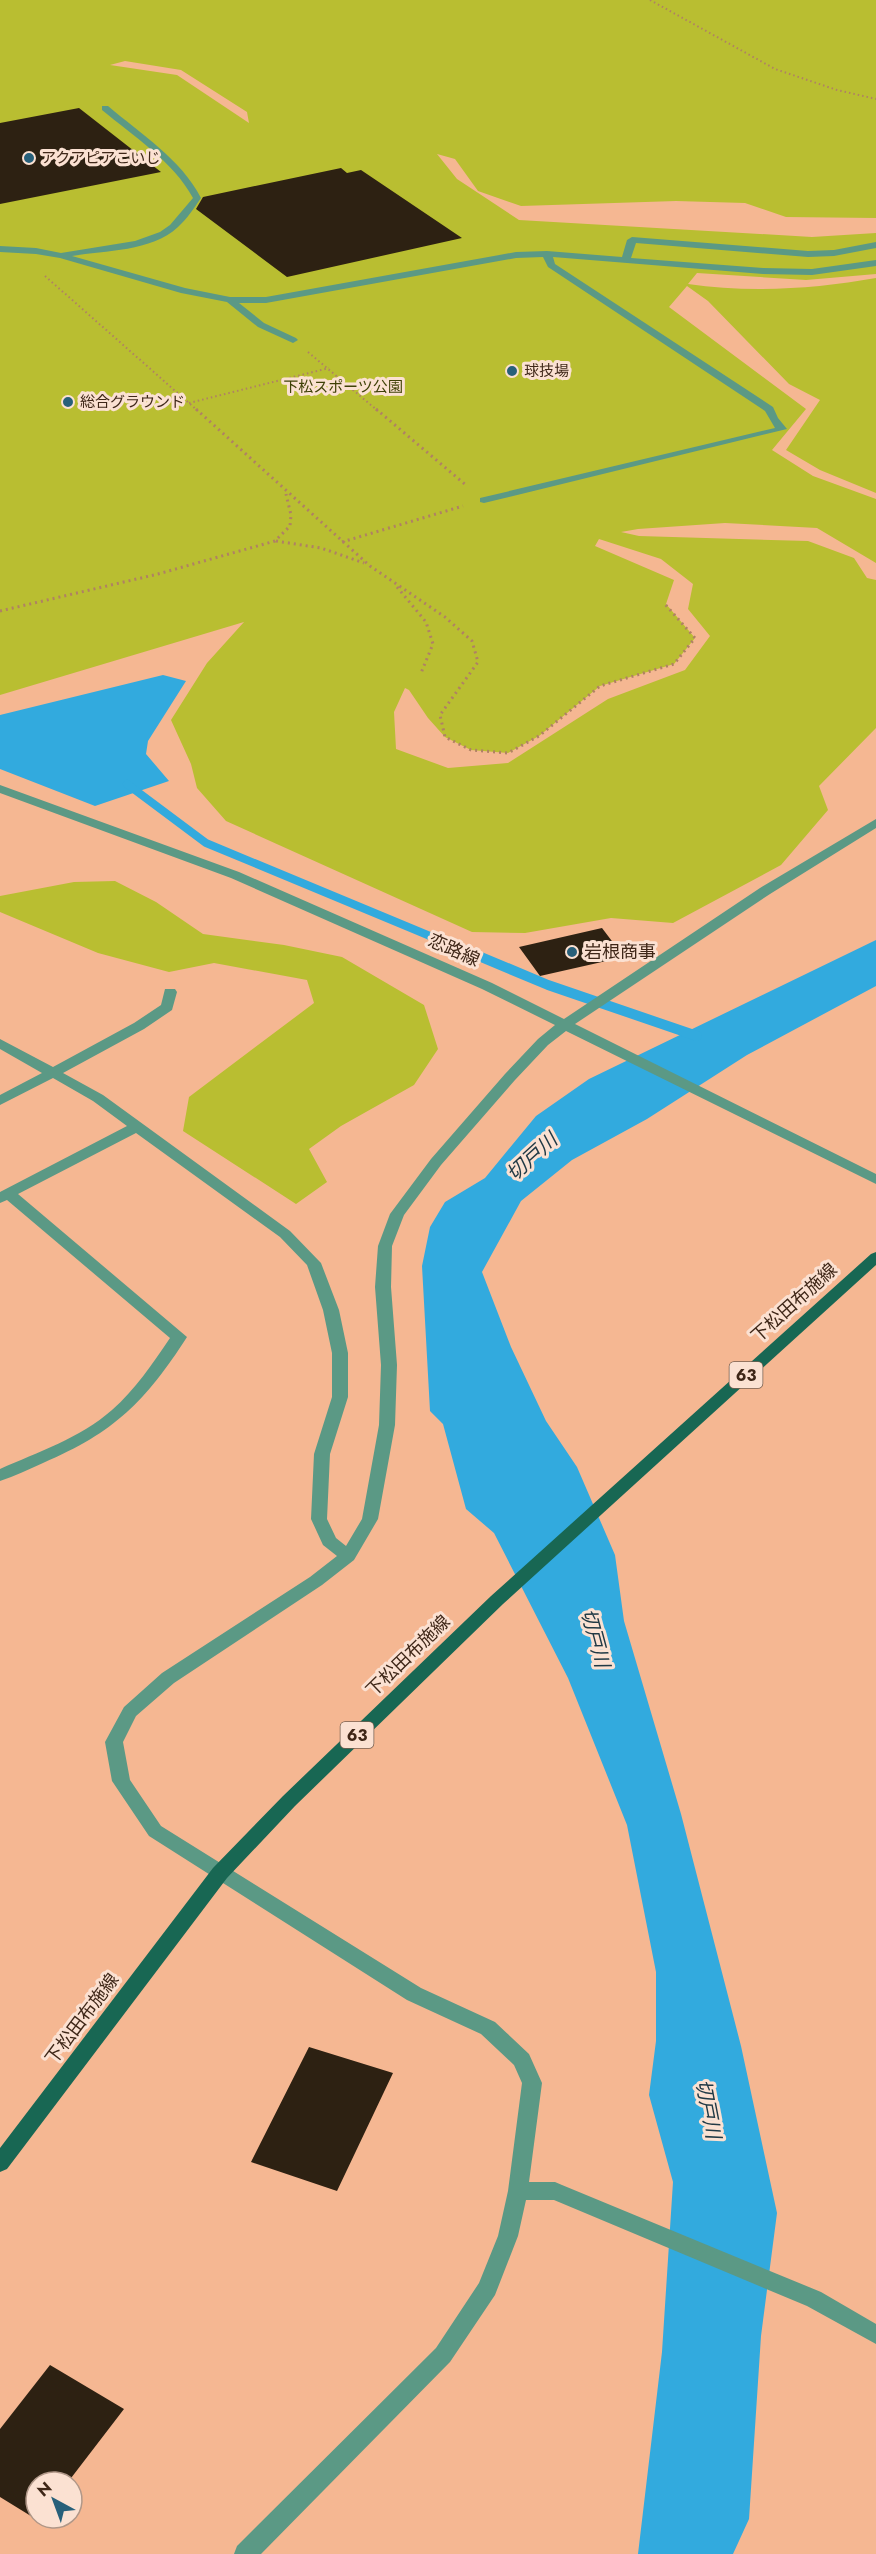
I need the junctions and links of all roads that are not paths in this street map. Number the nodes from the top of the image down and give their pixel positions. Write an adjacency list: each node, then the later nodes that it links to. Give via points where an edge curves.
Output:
1 (105, 108): 5 (street, via 163,157 194,190 196,198 172,228 161,235)
2 (876, 245): 6 (street, via 808,254 632,240)
3 (0, 249): 5 (street)
4 (547, 254): 6 (street); 8 (street, via 516,255 266,300); 10 (street, via 551,265 769,409 782,429)
5 (61, 256): 8 (street)
6 (626, 260): 7 (street, via 763,272 812,272)
7 (876, 263)
8 (230, 300): 9 (street, via 261,325)
9 (293, 340)
10 (484, 500)
11 (0, 789): 14 (street, 恋路線, via 235,875 487,986)
12 (876, 822): 14 (street, via 755,897)
13 (170, 992): 16 (street, via 167,1007 139,1026)
14 (563, 1026): 19 (street, 恋路線); 23 (street, via 510,1077 436,1162 397,1214 385,1246 383,1287 389,1365 387,1425 370,1519)
15 (0, 1043): 16 (street)
16 (52, 1072): 17 (street); 18 (street)
17 (0, 1101)
18 (138, 1126): 20 (street); 23 (street, via 285,1234 314,1263 331,1310 340,1353 340,1397 322,1454 319,1519 329,1541)
19 (876, 1180)
20 (4, 1196): 22 (street, via 179,1337 116,1415 80,1439)
21 (876, 1257): 24 (main road, 下松田布施線 / 63, via 497,1600)
22 (0, 1475)
23 (348, 1556): 24 (street, via 168,1678 130,1712 114,1742 121,1781 155,1831)
24 (220, 1873): 25 (main road, 下松田布施線 / 63); 26 (street, via 414,1994 488,2028 522,2060 532,2083)
25 (0, 2163)
26 (518, 2191): 27 (street, via 555,2191 630,2221 814,2298); 28 (street, via 508,2236 488,2288 443,2355)
27 (876, 2335)
28 (244, 2554)

